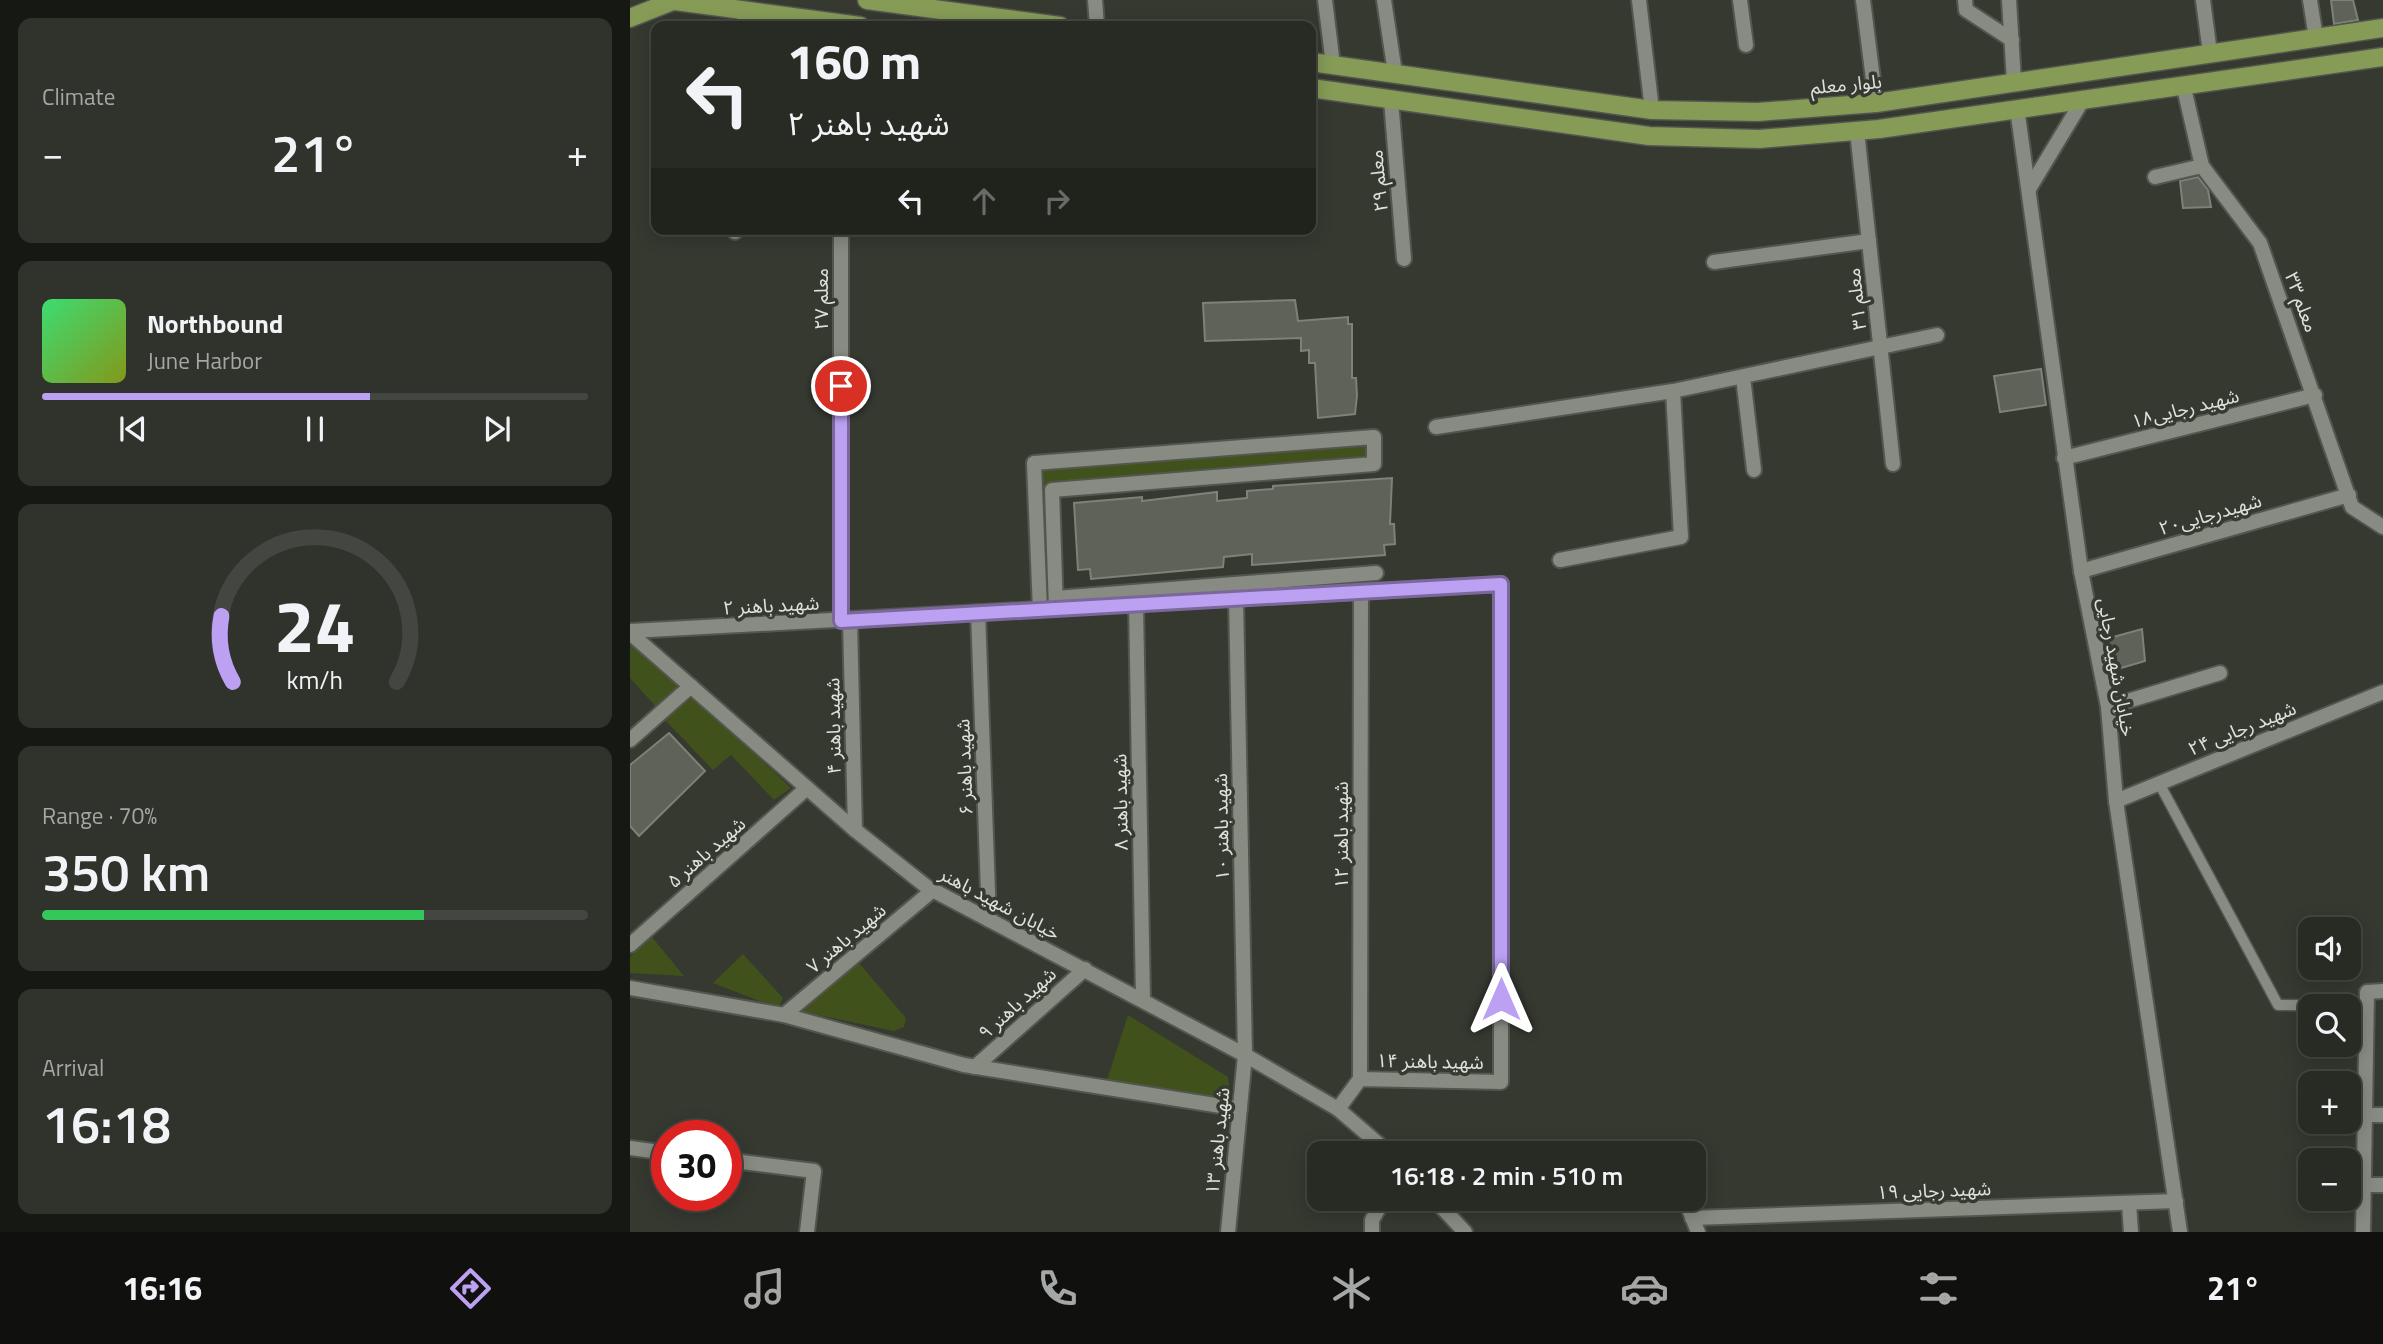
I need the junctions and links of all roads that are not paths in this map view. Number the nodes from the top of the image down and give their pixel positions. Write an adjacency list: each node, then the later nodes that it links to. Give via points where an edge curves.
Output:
1 (670, 0): 13 (main road); 14 (main road)
2 (867, 0): 16 (main road)
3 (1095, 0): 17 (street)
4 (1325, 0): 25 (street)
5 (1384, 0): 26 (street)
6 (1639, 0): 34 (street)
7 (1740, 0): 21 (street)
8 (1863, 0): 32 (street)
9 (1965, 0): 20 (street, via 1966,10)
10 (2009, 0): 20 (street)
11 (2203, 0): 22 (street)
12 (2310, 0): 19 (street)
13 (630, 18)
14 (744, 18): 15 (main road)
15 (784, 21)
16 (1023, 21)
17 (1097, 21)
18 (2383, 28): 19 (main road, بلوار معلم)
19 (2316, 38): 22 (main road, بلوار معلم)
20 (2012, 40): 27 (street)
21 (1746, 45)
22 (2210, 53): 27 (main road, بلوار معلم)
23 (2383, 57): 28 (main road)
24 (1316, 63): 25 (main road, بلوار معلم)
25 (1333, 65): 26 (main road, بلوار معلم)
26 (1395, 73): 34 (main road, بلوار معلم)
27 (2014, 82): 32 (main road, بلوار معلم); 33 (main road)
28 (2184, 88): 30 (main road); 36 (street, معلم ۳۳)
29 (1316, 89): 31 (main road)
30 (2084, 98): 33 (main road); 38 (street)
31 (1391, 100): 35 (main road, via 1649,136 1759,139); 41 (street, معلم ۲۹)
32 (1876, 103): 34 (main road, بلوار معلم, via 1758,113)
33 (2017, 108): 35 (main road); 38 (street, خیابان شهید رجایی)
34 (1652, 110)
35 (1857, 131): 40 (street, معلم ۳۱)
36 (2202, 166): 37 (street); 47 (street, معلم ۳۳, via 2260,243)
37 (2155, 177)
38 (2029, 189): 49 (street, خیابان شهید رجایی)
39 (841, 235): 66 (street, معلم ۲۷)
40 (1869, 241): 42 (street); 44 (street, معلم ۳۱)
41 (1404, 259)
42 (1714, 262)
43 (1937, 335): 44 (street)
44 (1881, 348): 45 (street); 50 (street, معلم ۳۱)
45 (1743, 377): 46 (street); 51 (street)
46 (1672, 391): 48 (street); 56 (street, via 1681,537)
47 (2315, 395): 49 (street, شهید رجایی۱۸); 54 (street, معلم ۳۳)
48 (1436, 427)
49 (2064, 458): 57 (street, خیابان شهید رجایی)
50 (1893, 464)
51 (1754, 470)
52 (1052, 490): 53 (street); 53 (street, via 1374,464 1374,436 1034,463); 62 (street)
53 (1035, 491): 64 (street)
54 (2348, 495): 55 (street, معلم ۳۳, via 2353,507); 57 (street, شهیدرجایی۲۰)
55 (2383, 527)
56 (1560, 560)
57 (2081, 571): 71 (street, خیابان شهید رجایی)
58 (1376, 573): 62 (street)
59 (1501, 584): 60 (street, شهید باهنر ۲); 88 (street, شهید باهنر ۱۴, via 1501,1082)
60 (1361, 592): 61 (street, شهید باهنر ۲); 88 (street, شهید باهنر ۱۲)
61 (1236, 598): 63 (street, شهید باهنر ۲); 86 (street, شهید باهنر ۱۰)
62 (1056, 603): 63 (street, شهید باهنر ۲); 64 (street, شهید باهنر ۲)
63 (1136, 604): 83 (street, شهید باهنر ۸)
64 (1040, 610): 65 (street, شهید باهنر ۲)
65 (978, 612): 66 (street, شهید باهنر ۲); 78 (street, شهید باهنر ۶)
66 (845, 621): 67 (street, شهید باهنر ۲); 76 (street, شهید باهنر ۴)
67 (630, 632): 69 (street, خیابان شهید باهنر)
68 (2220, 673): 71 (street)
69 (691, 686): 72 (street); 74 (street, خیابان شهید باهنر)
70 (2383, 692): 73 (street, شهید رجایی ۲۴)
71 (2108, 707): 75 (street, خیابان شهید رجایی)
72 (630, 740)
73 (2159, 783): 75 (street, شهید رجایی ۲۴); 84 (lane, via 2277,1004)
74 (807, 788): 76 (street, خیابان شهید باهنر); 79 (street, شهید باهنر ۵)
75 (2116, 800): 99 (street, خیابان شهید رجایی)
76 (855, 830): 77 (street, خیابان شهید باهنر)
77 (933, 890): 78 (street, خیابان شهید باهنر); 85 (street, شهید باهنر ۷)
78 (989, 920): 80 (street, خیابان شهید باهنر)
79 (630, 944)
80 (1085, 969): 83 (street, خیابان شهید باهنر); 87 (street, شهید باهنر ۹)
81 (630, 988): 85 (street)
82 (2383, 991): 84 (street)
83 (1143, 999): 86 (street, خیابان شهید باهنر)
84 (2367, 999): 91 (street)
85 (784, 1015): 87 (street)
86 (1245, 1055): 89 (street, شهید باهنر ۱۳); 90 (street, خیابان شهید باهنر)
87 (975, 1067): 89 (street)
88 (1360, 1079): 90 (street, شهید باهنر ۱۴)
89 (1240, 1109): 106 (street, شهید باهنر ۱۳)
90 (1338, 1109): 93 (street, خیابان شهید باهنر)
91 (2365, 1115): 92 (street); 97 (street)
92 (2383, 1115)
93 (1375, 1141)
94 (630, 1148): 95 (street)
95 (651, 1151)
96 (742, 1162): 105 (street, via 814,1171)
97 (2364, 1185): 98 (street); 112 (street)
98 (2383, 1185)
99 (2176, 1201): 100 (street, شهید رجایی ۱۹); 111 (street, خیابان شهید رجایی)
100 (2129, 1203): 104 (street, شهید رجایی ۱۹); 110 (street)
101 (1377, 1211): 107 (street)
102 (1445, 1211): 108 (street)
103 (1689, 1211): 104 (street)
104 (1692, 1218): 109 (street)
105 (807, 1232)
106 (1228, 1232)
107 (1372, 1232)
108 (1465, 1232)
109 (1698, 1232)
110 (2131, 1232)
111 (2180, 1232)
112 (2363, 1232)

